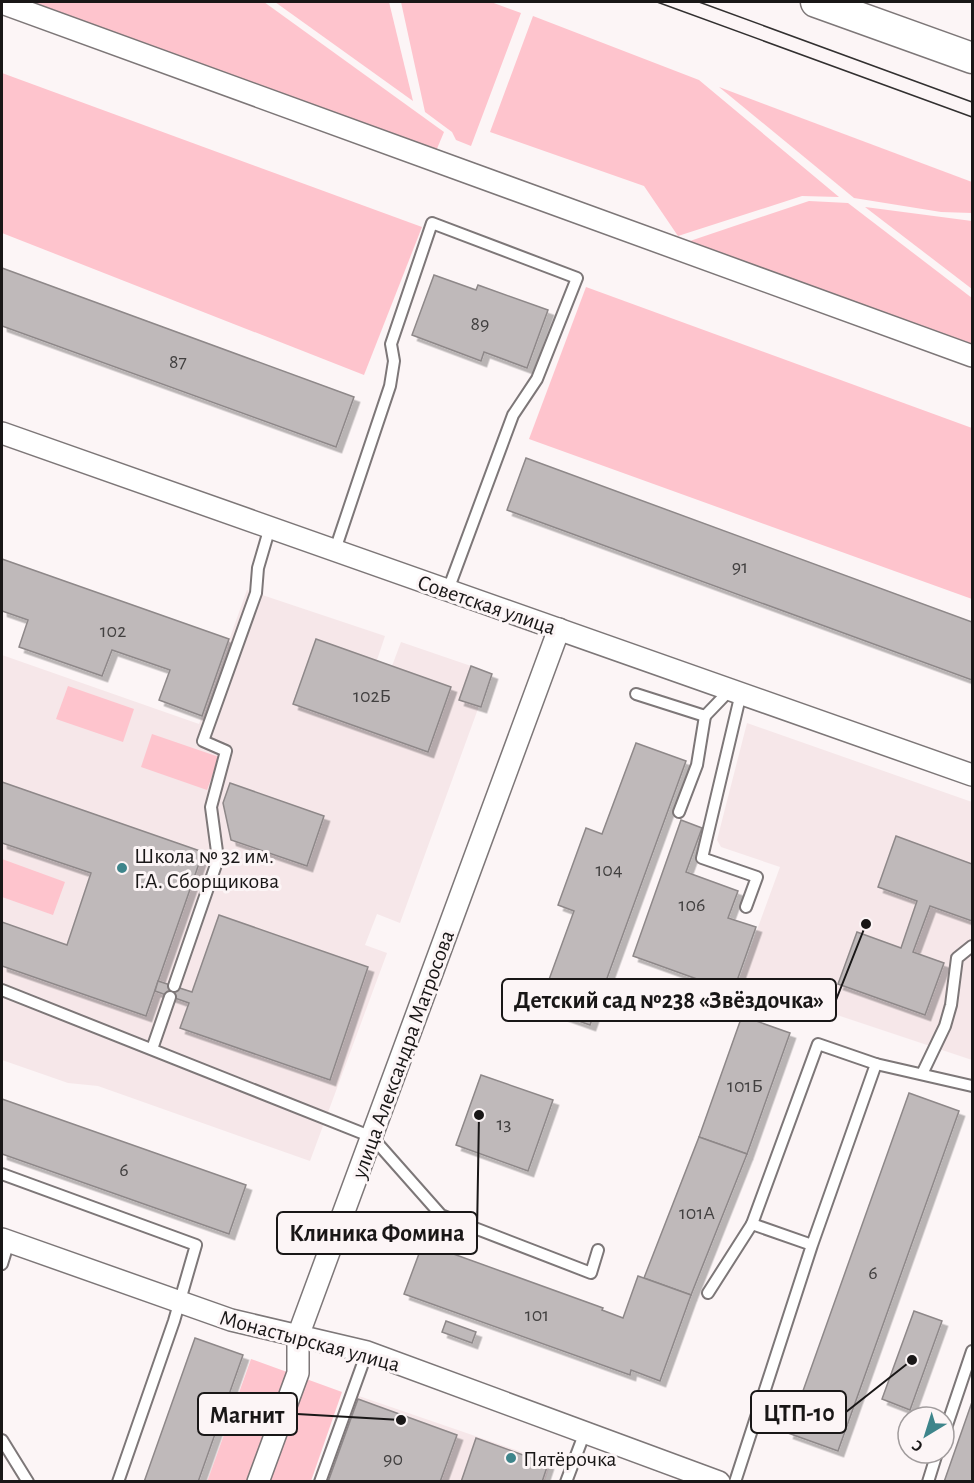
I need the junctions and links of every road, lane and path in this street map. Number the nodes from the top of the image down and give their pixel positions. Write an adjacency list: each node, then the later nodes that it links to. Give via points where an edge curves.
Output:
1 (816, 2): 3 (main road)
2 (2, 3): 4 (street)
3 (972, 58)
4 (972, 356)
5 (2, 433): 6 (street, Советская улица)
6 (270, 527): 7 (street, Советская улица); 18 (lane, via 258,568 256,593 203,741 226,751 211,807 218,859)
7 (335, 550): 8 (street, Советская улица); 8 (lane, via 390,386 394,362 391,344 432,223 577,278 537,379 513,415)
8 (448, 590): 9 (street, Советская улица)
9 (559, 629): 10 (street, Советская улица); 22 (street, улица Александра Матросова)
10 (735, 692): 12 (lane); 13 (street, Советская улица); 15 (lane, via 702,858 757,877)
11 (636, 694): 12 (lane)
12 (705, 716): 14 (lane, via 697,765)
13 (972, 775)
14 (679, 812)
15 (746, 907)
16 (972, 946): 20 (lane, via 957,958 945,1026)
17 (2, 990): 18 (lane)
18 (152, 1049): 22 (lane)
19 (876, 1064): 20 (lane); 24 (lane, via 818,1044); 26 (lane)
20 (922, 1074): 21 (lane)
21 (972, 1086)
22 (372, 1137): 27 (lane, via 441,1215 591,1273); 31 (street, улица Александра Матросова)
23 (2, 1174): 30 (lane, via 196,1245)
24 (752, 1224): 26 (lane); 29 (lane)
25 (5, 1240): 28 (lane); 30 (street, Монастырская улица)
26 (812, 1245): 44 (lane)
27 (598, 1250)
28 (2, 1264)
29 (708, 1293)
30 (179, 1302): 31 (street, Монастырская улица, via 231,1320); 39 (lane)
31 (298, 1336): 33 (street, Монастырская улица); 40 (street, улица Александра Матросова, via 298,1372)
32 (972, 1351): 34 (lane)
33 (367, 1352): 35 (street, Монастырская улица); 41 (lane)
34 (954, 1405)
35 (585, 1432): 42 (lane); 43 (street, Монастырская улица)
36 (2, 1440): 38 (lane)
37 (934, 1465): 45 (lane)
38 (28, 1482)
39 (118, 1482)
40 (258, 1482)
41 (320, 1482)
42 (566, 1482)
43 (719, 1482)
44 (735, 1482)
45 (928, 1482)

